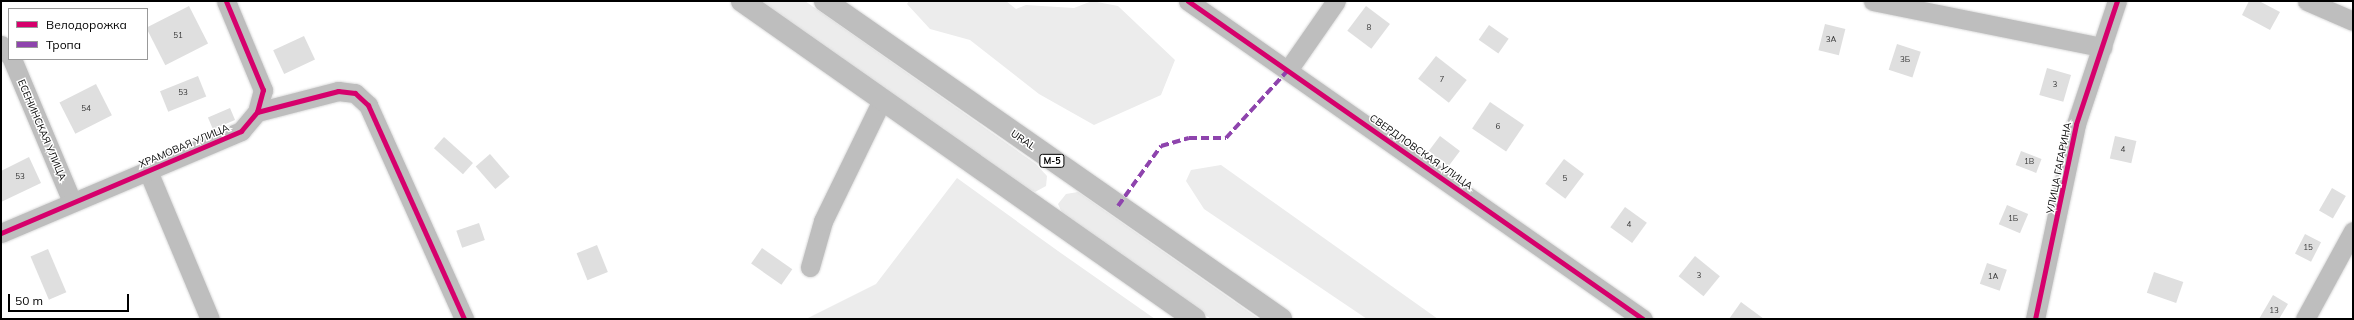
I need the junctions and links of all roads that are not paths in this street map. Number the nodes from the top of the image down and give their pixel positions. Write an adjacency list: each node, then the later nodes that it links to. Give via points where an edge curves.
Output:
1 (226, 1): 16 (street, ХРАМОВАЯ УЛИЦА, via 263,90)
2 (742, 1): 15 (main road)
3 (825, 1): 25 (main road, URAL / М-5)
4 (1188, 1): 14 (street, СВЕРДЛОВСКАЯ УЛИЦА)
5 (1336, 1): 14 (street)
6 (1873, 1): 11 (street)
7 (2117, 1): 11 (street, УЛИЦА ГАГАРИНА)
8 (2307, 1): 9 (street)
9 (2353, 21)
10 (1, 45): 12 (street)
11 (2102, 47): 27 (street, УЛИЦА ГАГАРИНА, via 2076,124)
12 (8, 55)
13 (12, 60): 18 (street, ЕСЕНИНСКАЯ УЛИЦА)
14 (1288, 70): 26 (street, СВЕРДЛОВСКАЯ УЛИЦА)
15 (882, 100): 21 (street, via 823,221); 24 (main road)
16 (257, 112): 17 (street, ХРАМОВАЯ УЛИЦА, via 241,131); 23 (street, via 338,91 355,93 368,105)
17 (148, 171): 18 (street, ХРАМОВАЯ УЛИЦА); 22 (street)
18 (72, 202): 19 (street, ХРАМОВАЯ УЛИЦА)
19 (1, 233)
20 (2351, 240): 28 (street)
21 (810, 267)
22 (210, 319)
23 (464, 319)
24 (1195, 319)
25 (1281, 319)
26 (1643, 319)
27 (2035, 319)
28 (2305, 319)

